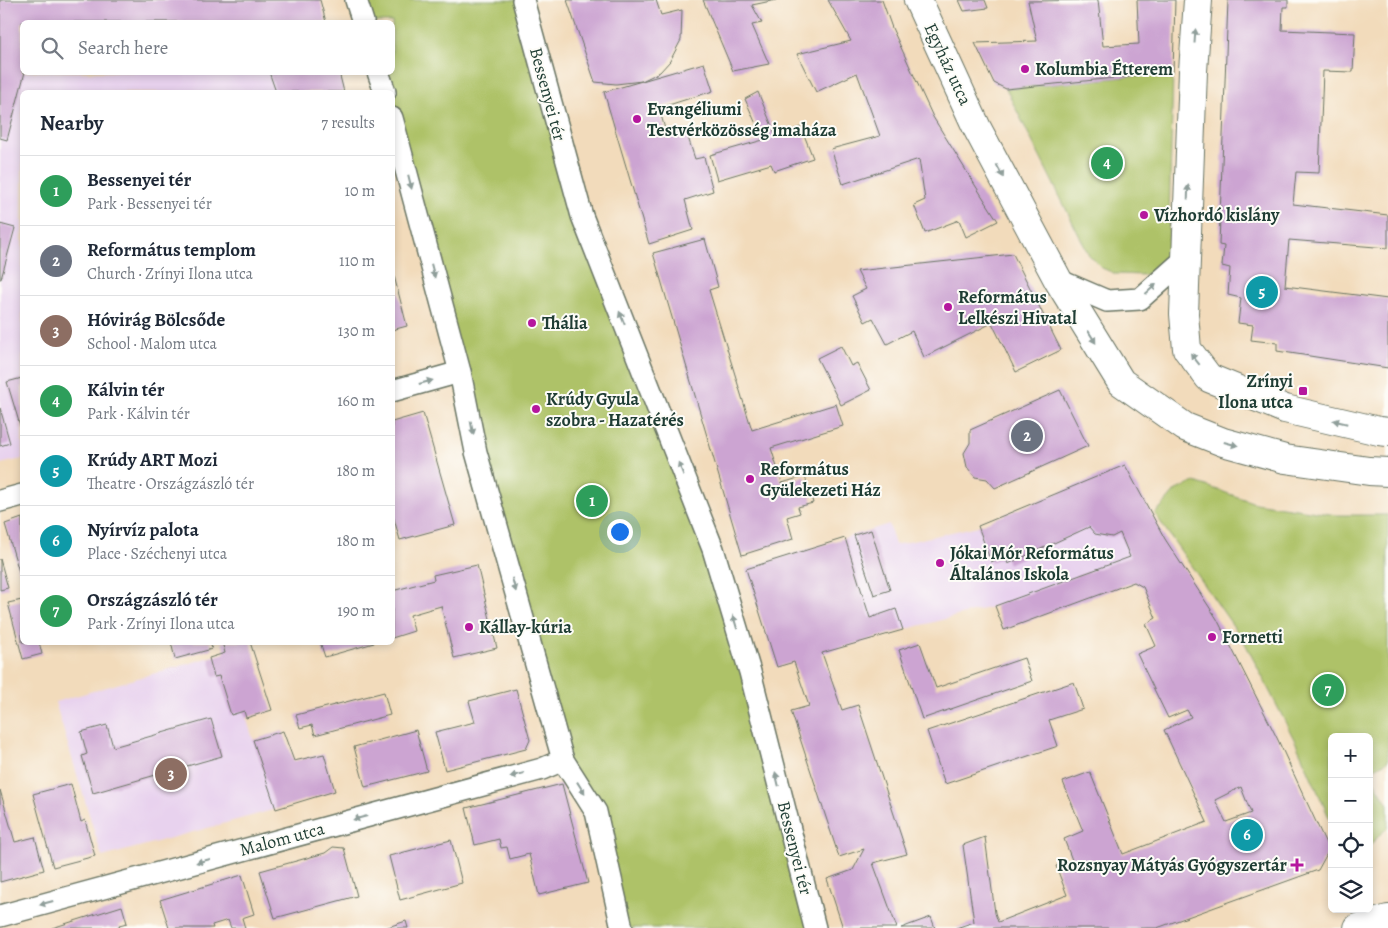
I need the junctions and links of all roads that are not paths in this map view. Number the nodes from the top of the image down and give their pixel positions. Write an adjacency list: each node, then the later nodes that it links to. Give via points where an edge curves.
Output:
1 (356, 0): 5 (street)
2 (523, 0): 21 (street, Bessenyei tér, one-way to 2, via 750,672 713,549 582,216)
3 (918, 0): 10 (street, Egyház utca, one-way to 10, via 977,128)
4 (1198, 0): 9 (street, one-way to 4)
5 (362, 20)
6 (379, 75): 7 (street)
7 (383, 90)
8 (395, 129): 11 (street, one-way to 11)
9 (1186, 258): 10 (street, one-way to 9, via 1107,301 1140,299); 13 (street, one-way to 9, via 1285,409 1209,378 1186,349)
10 (1058, 280): 14 (street, one-way to 14, via 1121,382 1185,428 1285,459)
11 (460, 372): 12 (street, one-way to 11); 17 (street, one-way to 17, via 476,452)
12 (395, 390)
13 (1388, 432)
14 (1388, 472)
15 (20, 496): 16 (street)
16 (0, 501)
17 (563, 760): 18 (street, Malom utca, one-way to 18, via 533,771); 20 (street, one-way to 20, via 596,812)
18 (0, 916)
19 (1388, 920): 22 (street)
20 (622, 928)
21 (815, 928)
22 (1358, 928)

